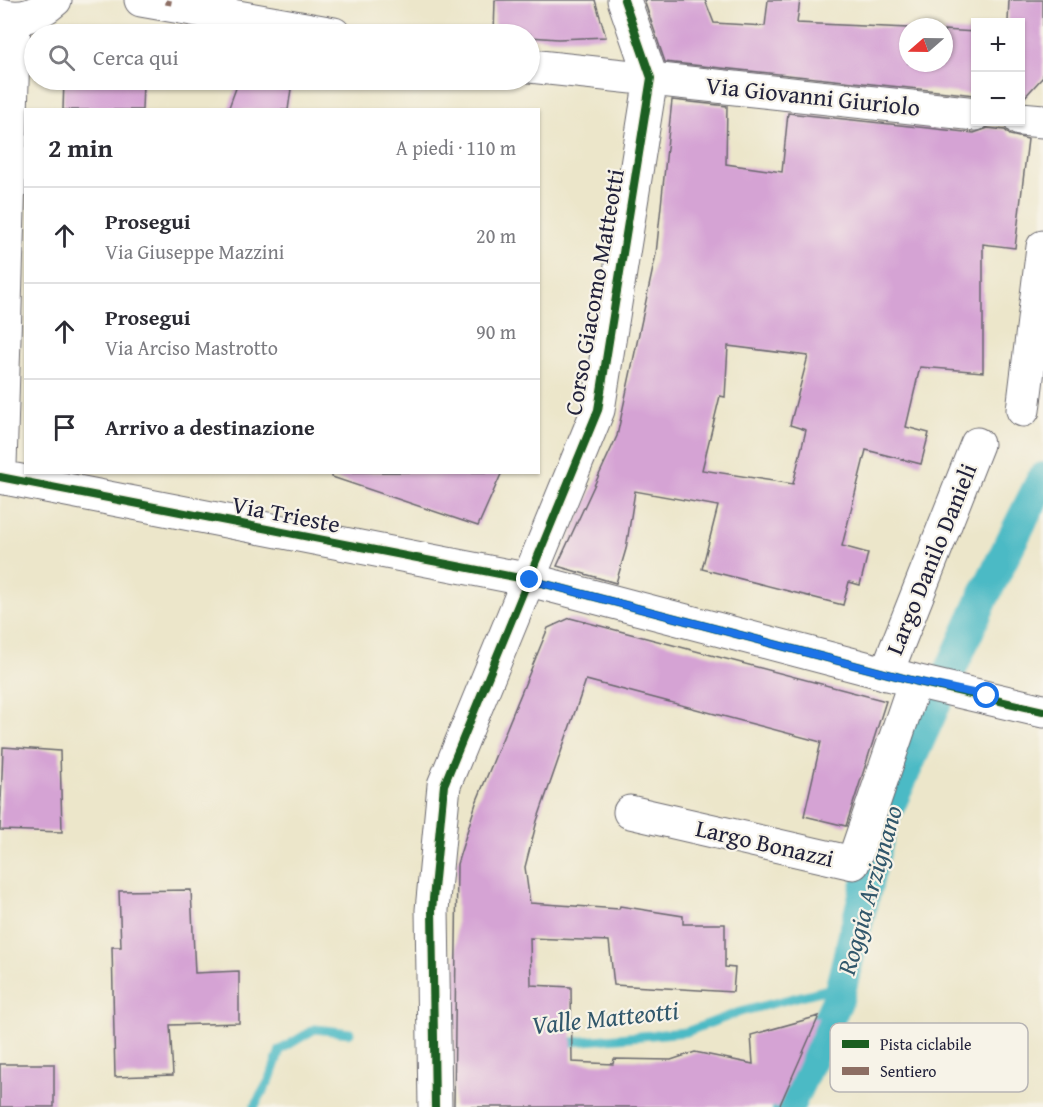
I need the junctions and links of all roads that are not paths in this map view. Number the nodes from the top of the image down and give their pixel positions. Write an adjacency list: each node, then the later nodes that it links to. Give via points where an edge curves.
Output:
1 (55, 0): 5 (street, via 32,16)
2 (624, 0): 8 (street, Corso Giacomo Matteotti)
3 (159, 2): 4 (street)
4 (207, 6): 6 (street)
5 (7, 17): 15 (street)
6 (289, 24)
7 (540, 67): 8 (street, Via Giovanni Giuriolo)
8 (651, 78): 9 (street, Via Giovanni Giuriolo); 17 (street, Corso Giacomo Matteotti, via 598,410)
9 (971, 114)
10 (1025, 120): 11 (street)
11 (1043, 122)
12 (1043, 247): 13 (street)
13 (1023, 410)
14 (977, 444): 18 (street, Largo Danilo Danieli)
15 (0, 465)
16 (0, 477): 17 (street, Via Trieste)
17 (530, 580): 18 (street, Via Trieste); 21 (street, Corso Giacomo Matteotti, via 444,785 432,910)
18 (900, 677): 19 (street, Via Trieste); 20 (street, Largo Bonazzi, via 853,863)
19 (1043, 711)
20 (630, 812)
21 (435, 1107)

